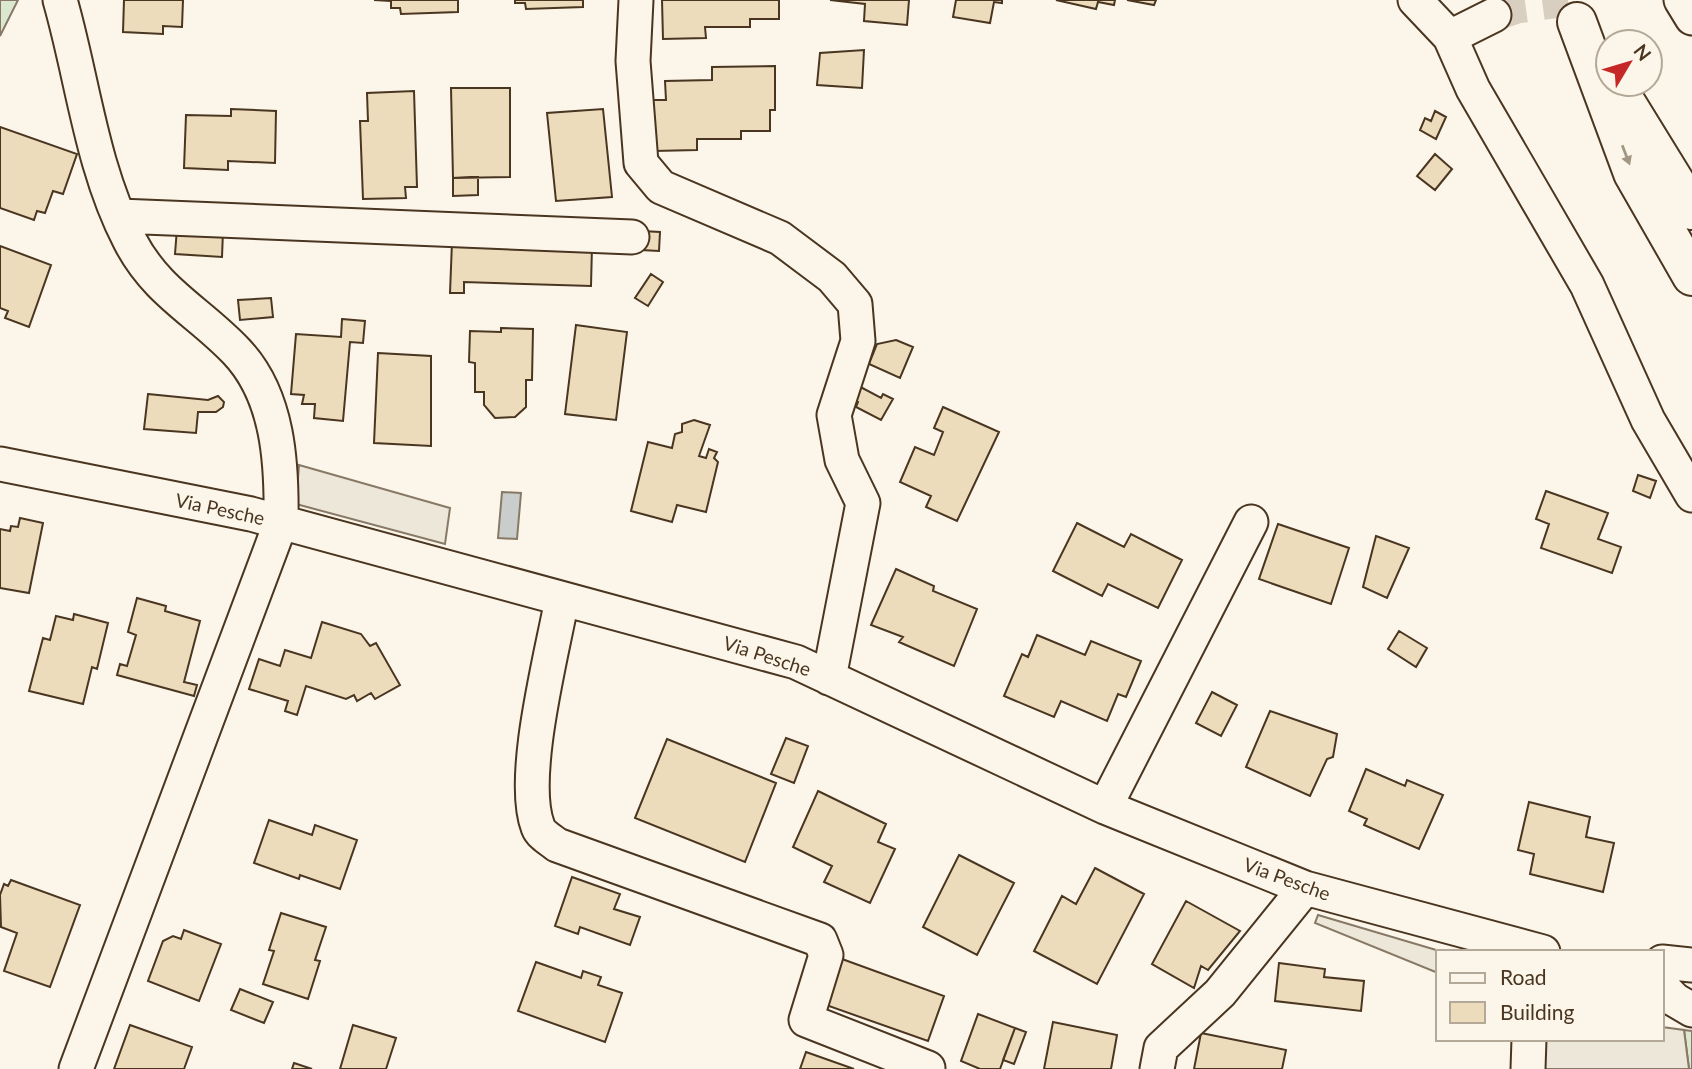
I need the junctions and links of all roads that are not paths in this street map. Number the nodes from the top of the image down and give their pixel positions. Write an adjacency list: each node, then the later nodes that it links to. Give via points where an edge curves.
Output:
1 (60, 0): 12 (street, via 98,159)
2 (636, 0): 20 (street, via 634,61 641,163 661,187 780,238 832,277 855,304 858,341 834,415 842,460 863,503)
3 (1415, 0): 8 (street)
4 (1681, 0): 7 (street)
5 (1570, 11): 9 (highway); 14 (highway, one-way to 14, via 1633,173)
6 (1494, 15): 8 (street)
7 (1692, 18)
8 (1450, 37): 16 (street, via 1473,89 1587,285 1648,420)
9 (1594, 50)
10 (1624, 98): 11 (highway)
11 (1692, 210)
12 (119, 216): 13 (street); 17 (street, via 130,242 161,288 237,353 269,401 282,483)
13 (632, 237)
14 (1692, 276)
15 (0, 464): 17 (street, Via Pesche)
16 (1692, 495)
17 (281, 522): 19 (street, Via Pesche); 30 (street)
18 (1251, 522): 21 (street)
19 (562, 599): 20 (street, Via Pesche, via 796,662); 29 (street, via 531,769 532,808 539,831 557,845 820,940 826,956 806,1020)
20 (829, 678): 21 (street, Via Pesche)
21 (1105, 807): 22 (street, Via Pesche)
22 (1305, 888): 23 (street, Via Pesche); 31 (street, via 1220,993 1161,1048)
23 (1531, 950)
24 (1664, 962): 25 (street)
25 (1692, 965)
26 (1664, 989): 27 (street)
27 (1692, 1010)
28 (1529, 1041): 32 (street)
29 (928, 1068)
30 (76, 1069)
31 (1157, 1069)
32 (1528, 1069)

